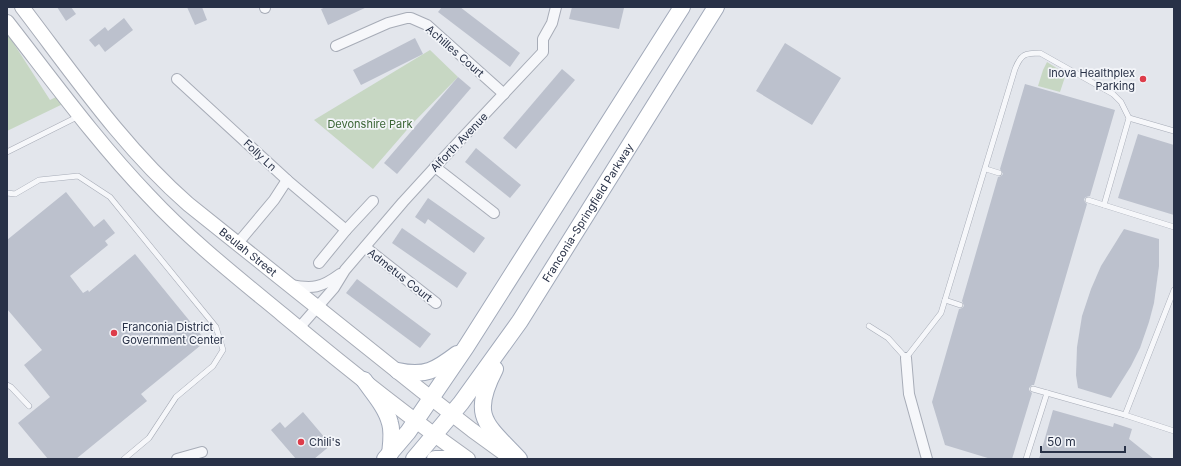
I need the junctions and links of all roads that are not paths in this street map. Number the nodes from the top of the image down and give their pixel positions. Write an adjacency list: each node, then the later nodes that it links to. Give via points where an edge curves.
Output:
1 (22, 7): 24 (main road, Beulah Street, via 111,123 142,158 172,190)
2 (556, 7): 8 (street, Alforth Avenue, via 552,23 543,39 543,52)
3 (682, 7): 37 (main road)
4 (716, 7): 34 (main road, Franconia-Springfield Parkway)
5 (7, 22): 9 (main road)
6 (336, 46): 8 (street, Achilles Court, via 388,23 411,18 427,25)
7 (177, 78): 16 (street, Folly Ln)
8 (504, 94): 13 (street, Alforth Avenue)
9 (80, 116): 12 (lane); 36 (main road, via 164,213)
10 (1129, 118): 11 (lane); 14 (lane, via 1121,102 1113,94 1040,53 1023,55 1015,68); 20 (lane)
11 (1174, 132)
12 (7, 152)
13 (435, 167): 21 (street); 25 (street, Alforth Avenue)
14 (986, 169): 15 (lane); 30 (lane)
15 (999, 173)
16 (287, 180): 23 (street, Folly Ln); 24 (street, via 274,200)
17 (7, 193): 54 (lane, via 15,194 39,180 78,176 110,197 216,327 223,350 213,366 176,397 149,438)
18 (1088, 200): 20 (lane)
19 (373, 201): 23 (street)
20 (1104, 205): 22 (lane)
21 (494, 213)
22 (1174, 227)
23 (346, 230): 26 (street)
24 (238, 243): 28 (main road, Beulah Street)
25 (364, 247): 27 (street, Alforth Avenue); 31 (street, Admetus Court)
26 (319, 263)
27 (345, 270): 28 (street, Alforth Avenue, via 327,283 315,287); 33 (street, Alforth Avenue)
28 (290, 285): 33 (main road, Beulah Street)
29 (1174, 290): 47 (lane)
30 (945, 300): 32 (lane); 38 (lane, via 941,313)
31 (436, 303)
32 (960, 305)
33 (318, 307): 36 (street, Alforth Avenue); 39 (main road, Beulah Street)
34 (520, 321): 46 (main road, Franconia-Springfield Parkway); 60 (main road, via 487,385 483,410 489,427)
35 (869, 326): 38 (lane, via 888,338)
36 (299, 328): 40 (main road)
37 (466, 347): 39 (main road, via 430,372 419,374); 44 (main road)
38 (906, 358): 61 (street, via 909,394)
39 (398, 371): 44 (main road, Beulah Street)
40 (364, 380): 48 (main road); 52 (main road, via 384,409 390,423 392,437)
41 (7, 386): 45 (lane)
42 (1033, 389): 43 (lane)
43 (1047, 393): 47 (lane); 62 (lane)
44 (432, 398): 46 (main road, Beulah Street); 48 (main road)
45 (29, 406)
46 (452, 414): 50 (main road, Franconia-Springfield Parkway); 59 (main road, Beulah Street)
47 (1125, 415): 49 (lane)
48 (416, 421): 50 (main road); 52 (main road)
49 (1174, 431)
50 (434, 435): 55 (main road, Franconia-Springfield Parkway); 58 (main road)
51 (202, 452): 53 (street)
52 (388, 456)
53 (181, 458)
54 (124, 459)
55 (414, 459)
56 (435, 459): 57 (main road)
57 (459, 459)
58 (468, 459)
59 (512, 459)
60 (519, 459)
61 (927, 459)
62 (1026, 459)

